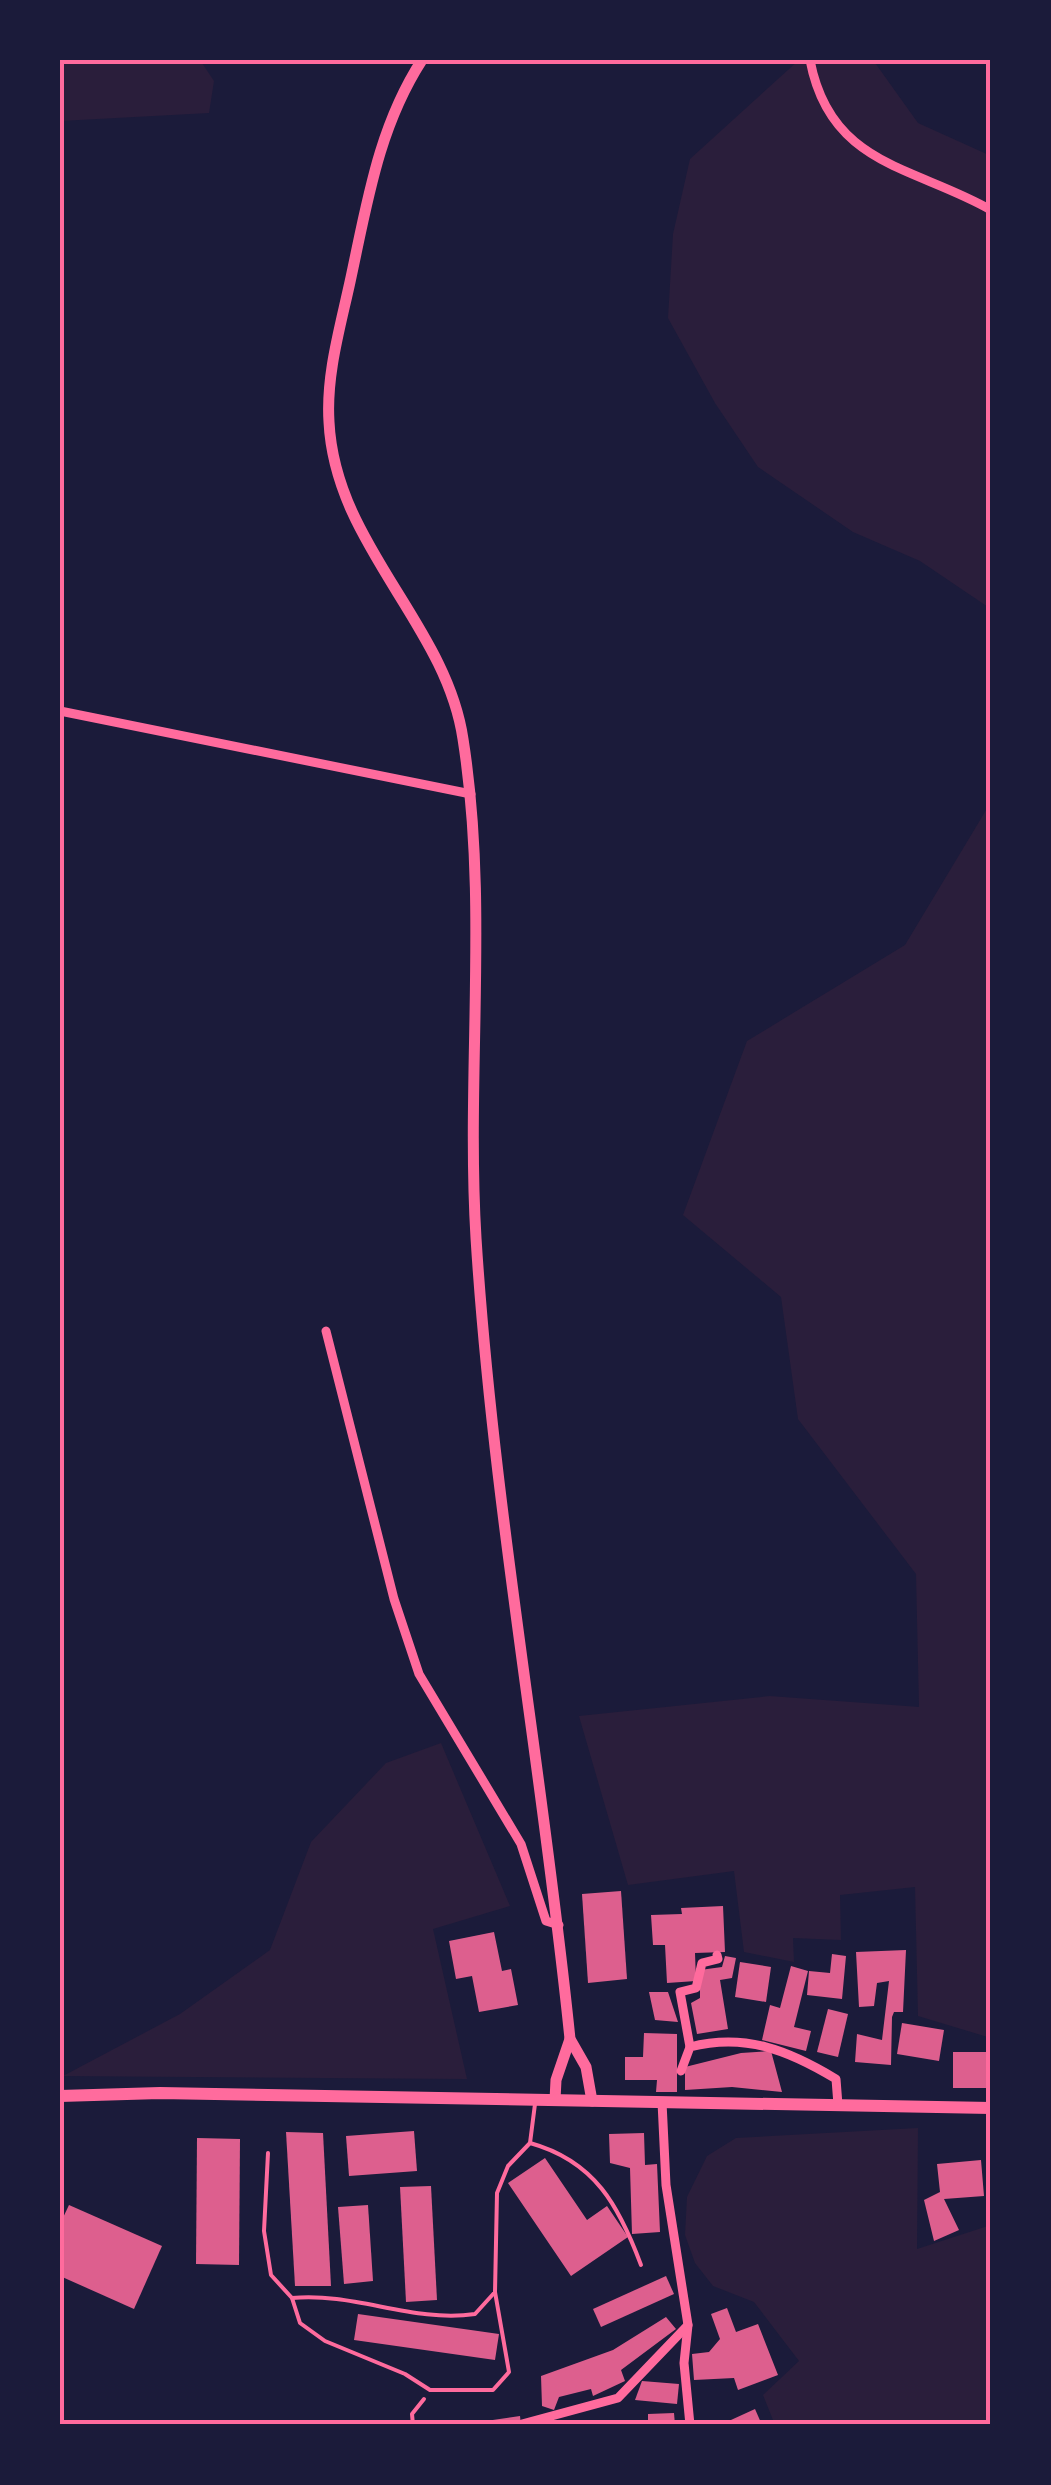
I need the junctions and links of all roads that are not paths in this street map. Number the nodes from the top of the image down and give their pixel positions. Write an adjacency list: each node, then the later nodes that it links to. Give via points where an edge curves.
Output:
1 (422, 60): 5 (street, via 395,107 375,166 333,360 329,424 339,483 354,519 451,698)
2 (810, 60): 3 (street, via 814,82 847,136 885,166)
3 (991, 210)
4 (60, 710): 5 (street)
5 (472, 794): 7 (street, via 476,1243)
6 (326, 1331): 7 (street, via 394,1599 420,1674 521,1844 546,1921)
7 (558, 1925): 9 (street)
8 (717, 1955): 10 (street, via 702,1963 696,1988 680,1992)
9 (570, 2039): 14 (street); 15 (street, via 586,2067)
10 (690, 2047): 11 (street); 17 (street, via 720,2039 758,2042 804,2060 836,2079)
11 (680, 2071)
12 (60, 2096): 13 (main road)
13 (535, 2100): 14 (main road); 19 (lane)
14 (554, 2100): 15 (main road)
15 (592, 2101): 16 (main road)
16 (662, 2102): 17 (main road); 24 (street, via 666,2185)
17 (838, 2105): 18 (main road)
18 (991, 2108)
19 (530, 2143): 21 (lane, via 558,2150 610,2195); 22 (lane, via 508,2166 498,2193)
20 (268, 2153): 23 (lane, via 264,2231 271,2275)
21 (640, 2266)
22 (495, 2292): 23 (lane, via 475,2314 440,2319 353,2300); 23 (lane, via 509,2372 494,2390 430,2390 325,2341 300,2323)
23 (292, 2298)
24 (688, 2325): 25 (street, via 618,2398); 26 (street)
25 (522, 2424)
26 (690, 2425)

